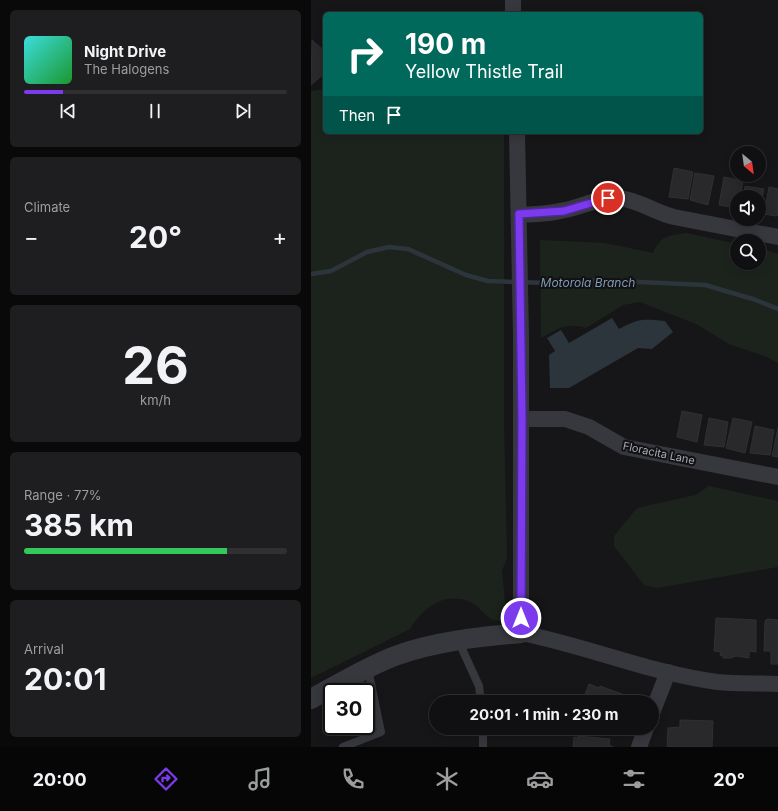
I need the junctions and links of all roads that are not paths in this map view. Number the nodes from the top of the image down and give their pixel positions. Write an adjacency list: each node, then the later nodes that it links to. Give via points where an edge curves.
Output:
1 (513, 0): 2 (street)
2 (513, 12)
3 (517, 134): 4 (street)
4 (519, 214): 5 (street, via 564,211 596,200 620,198 634,201 660,214); 6 (street)
5 (778, 237)
6 (522, 419): 7 (street, Floracita Lane, via 565,419 589,427 624,447); 8 (street)
7 (778, 477)
8 (521, 633): 9 (street); 11 (street, via 559,641)
9 (457, 640): 10 (street, via 397,656); 13 (lane, via 479,686)
10 (368, 668): 15 (street); 18 (lane, via 381,732)
11 (668, 672): 12 (street, via 718,682); 14 (street)
12 (778, 684)
13 (480, 695)
14 (659, 695)
15 (311, 699)
16 (483, 735): 19 (lane)
17 (643, 735): 20 (street)
18 (343, 747)
19 (483, 747)
20 (639, 747)

